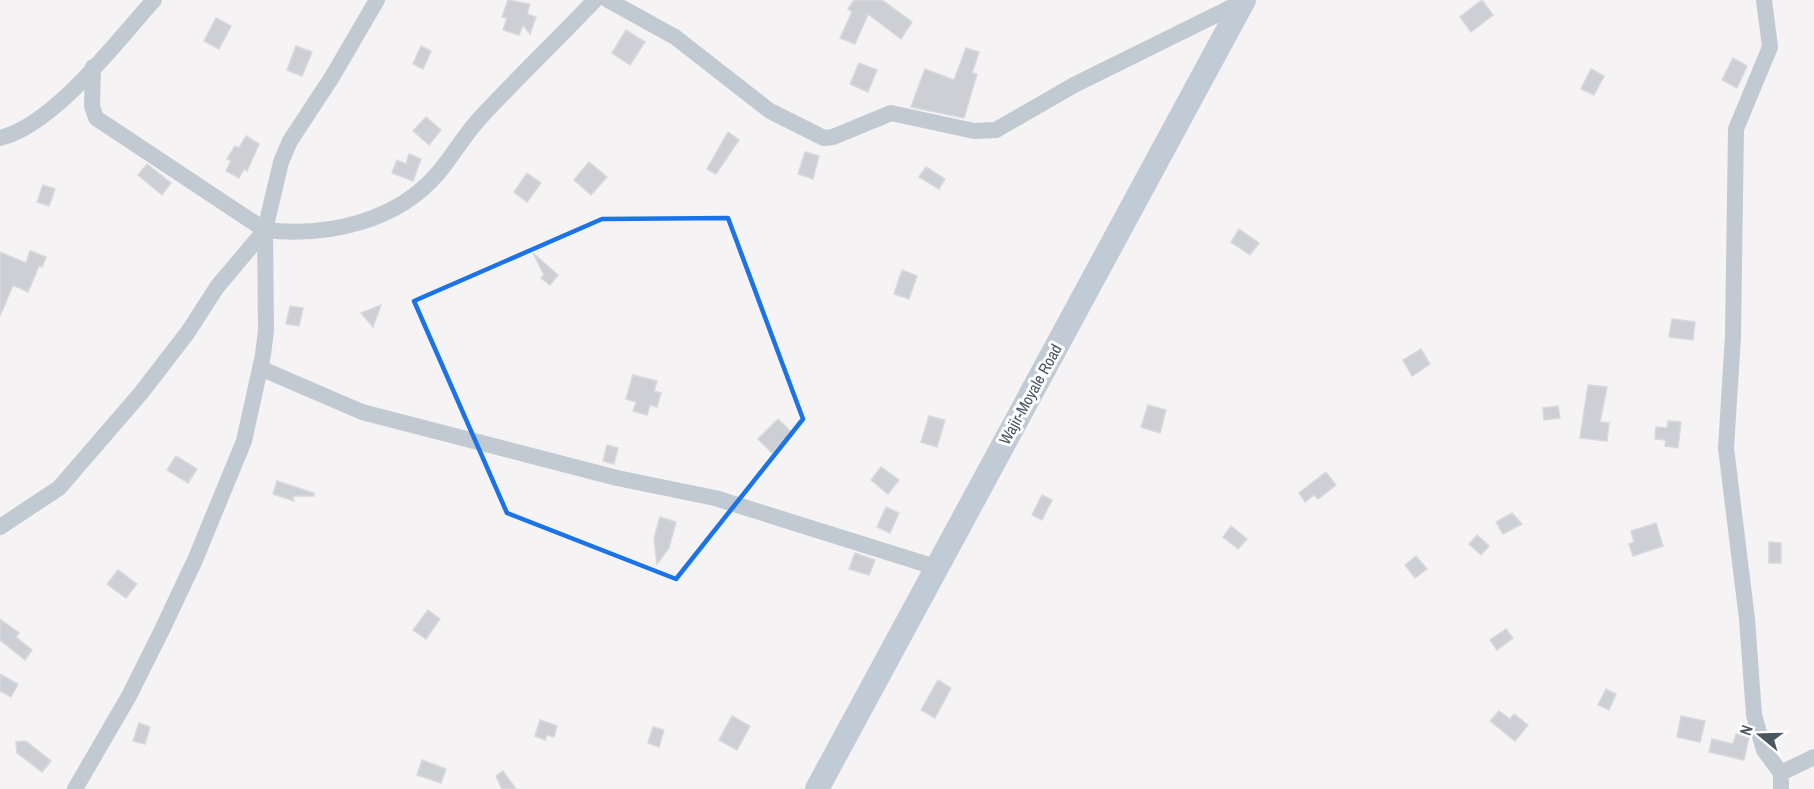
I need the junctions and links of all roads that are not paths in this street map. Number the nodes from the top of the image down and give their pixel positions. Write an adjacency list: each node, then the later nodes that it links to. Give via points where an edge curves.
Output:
1 (153, 0): 7 (street)
2 (376, 0): 9 (street, via 290,141)
3 (595, 0): 9 (street, via 480,118 438,173 405,202 386,214 337,228 290,233)
4 (608, 0): 6 (street, via 675,37 770,111 824,138 891,113 974,131 996,130 1074,85)
5 (1764, 0): 14 (street, via 1770,47 1736,129 1733,336 1725,448 1748,619 1754,715 1764,750)
6 (1244, 1): 12 (main road, Wajir-Moyale Road)
7 (93, 68): 8 (street, via 48,112 16,134); 9 (street, via 92,106 96,118)
8 (3, 136)
9 (265, 230): 10 (street, via 266,330); 11 (street, via 217,287 141,393 59,488)
10 (260, 368): 12 (street, via 362,412 617,478 715,498); 15 (street, via 244,441 195,560 129,696)
11 (0, 528)
12 (935, 567): 16 (main road, Wajir-Moyale Road)
13 (1814, 757): 14 (street)
14 (1781, 781)
15 (75, 789)
16 (817, 789)

